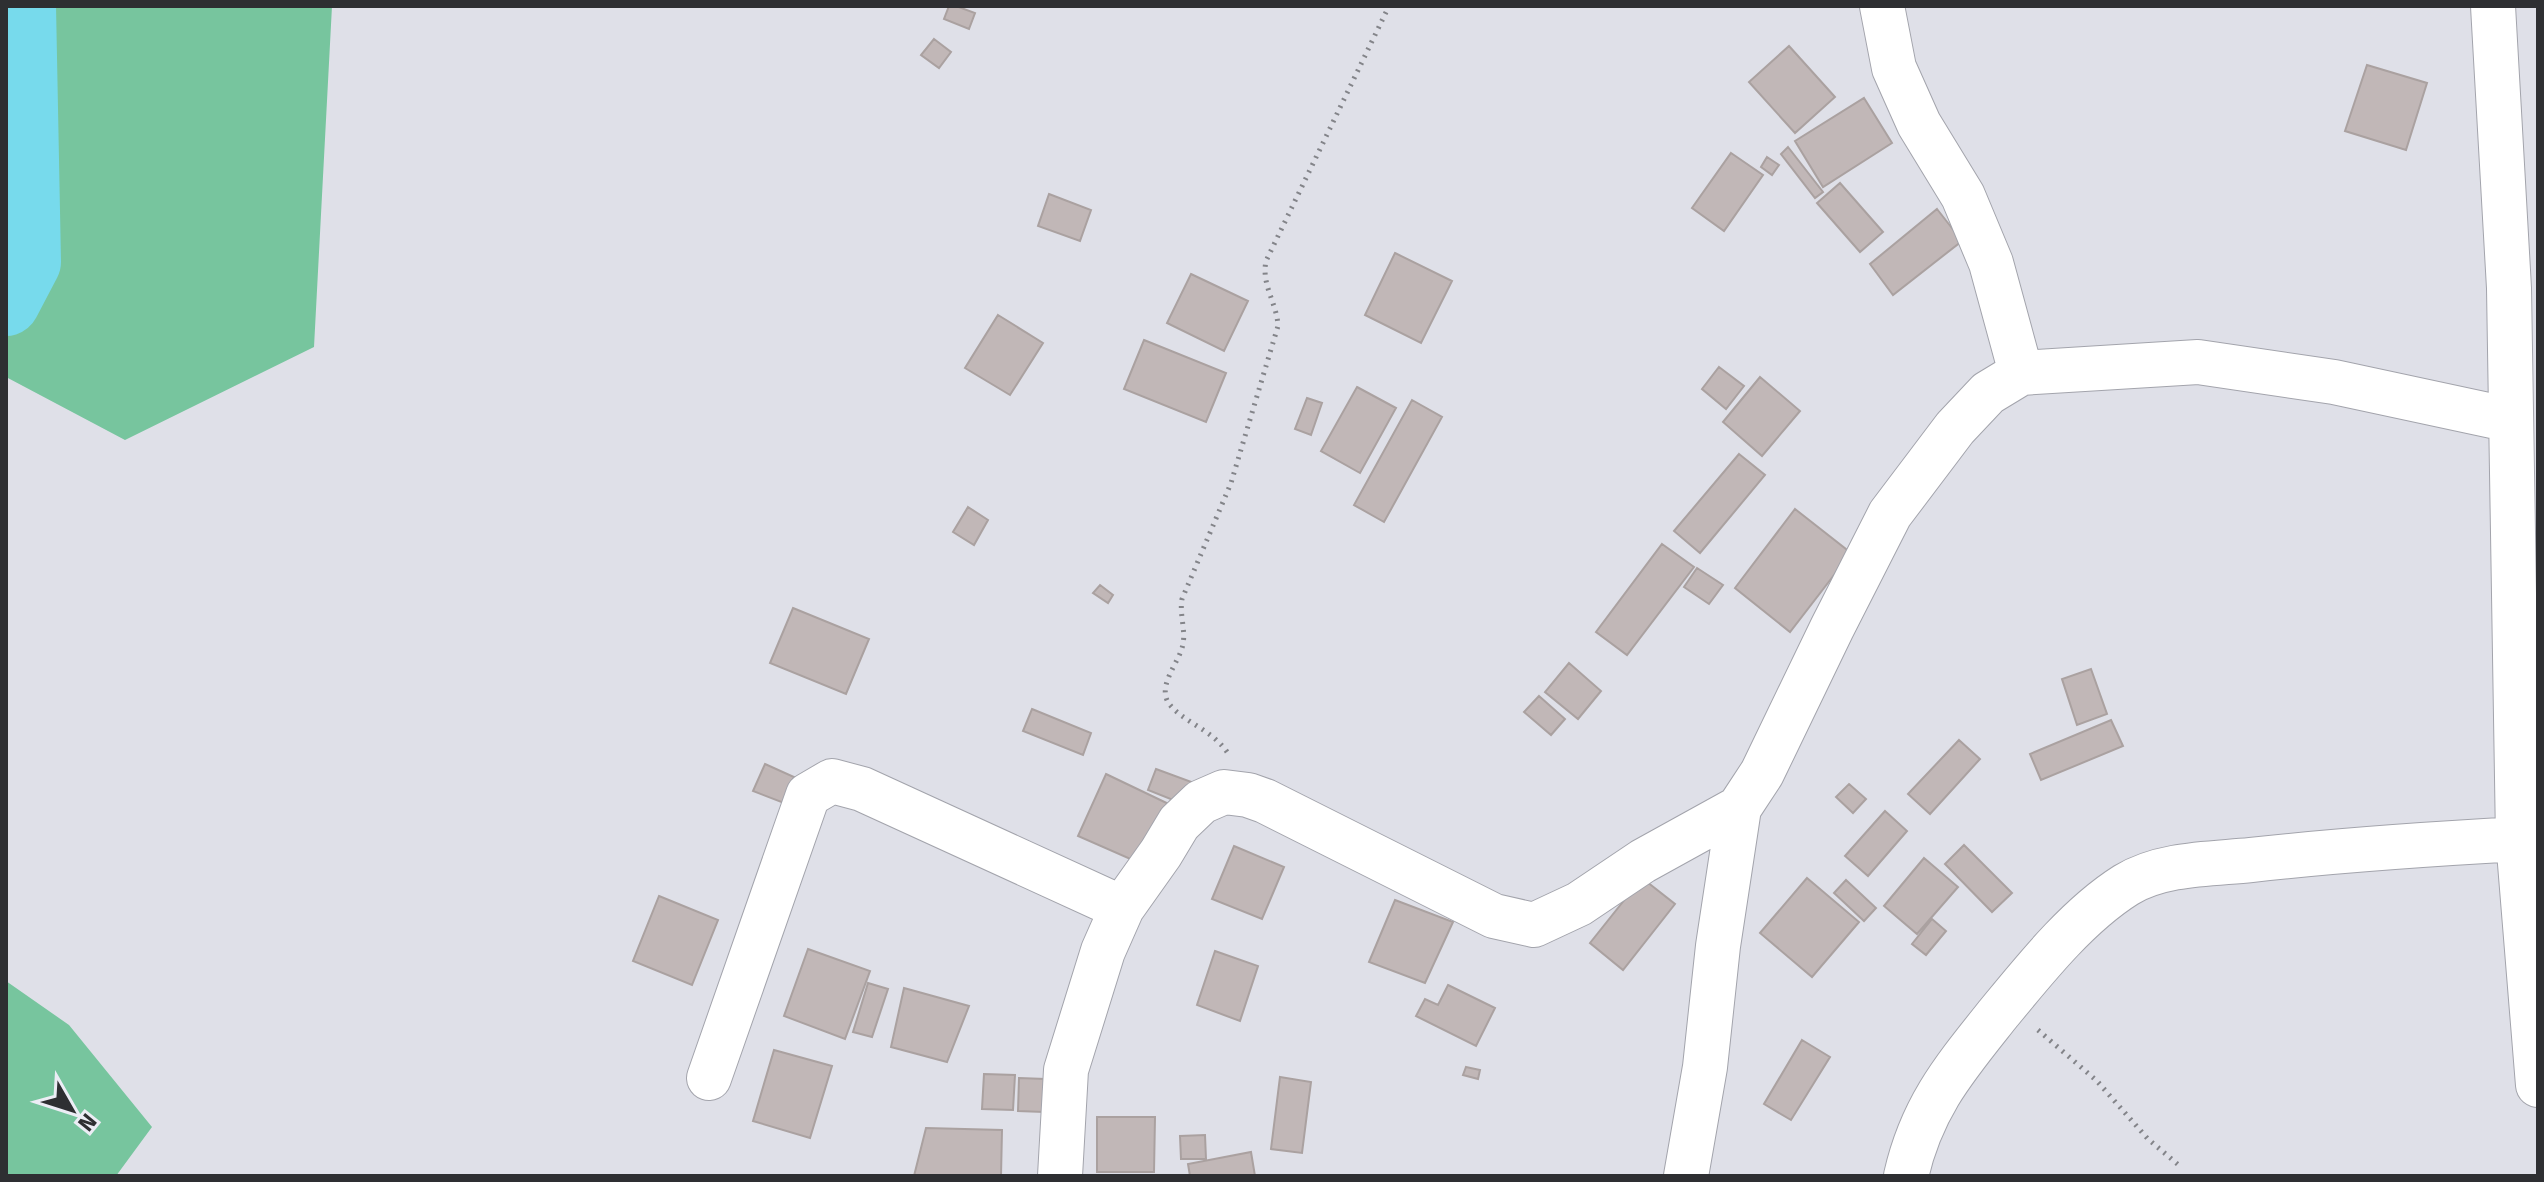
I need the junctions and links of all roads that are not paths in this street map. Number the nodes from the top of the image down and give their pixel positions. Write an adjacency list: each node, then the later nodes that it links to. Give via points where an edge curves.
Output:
1 (2493, 6): 4 (street)
2 (1885, 9): 3 (street, via 1894,68 1919,124 1963,196 1991,263)
3 (2021, 373): 4 (street, via 2198,362 2334,382); 6 (street, via 1988,393 1955,428 1890,514 1762,773)
4 (2511, 420): 5 (street)
5 (2525, 487): 7 (street)
6 (1739, 808): 8 (street, via 1579,904 1534,925 1494,916 1265,801 1224,792 1201,802 1179,823); 13 (street)
7 (2518, 839): 9 (street); 14 (street, via 2171,868 2129,883 2085,915 1947,1078 1929,1110)
8 (1122, 908): 10 (street, via 862,789 832,781 808,795); 12 (street, via 1066,1070)
9 (2536, 1032): 11 (street)
10 (709, 1078)
11 (2538, 1085)
12 (1060, 1176)
13 (1686, 1176)
14 (1906, 1176)

